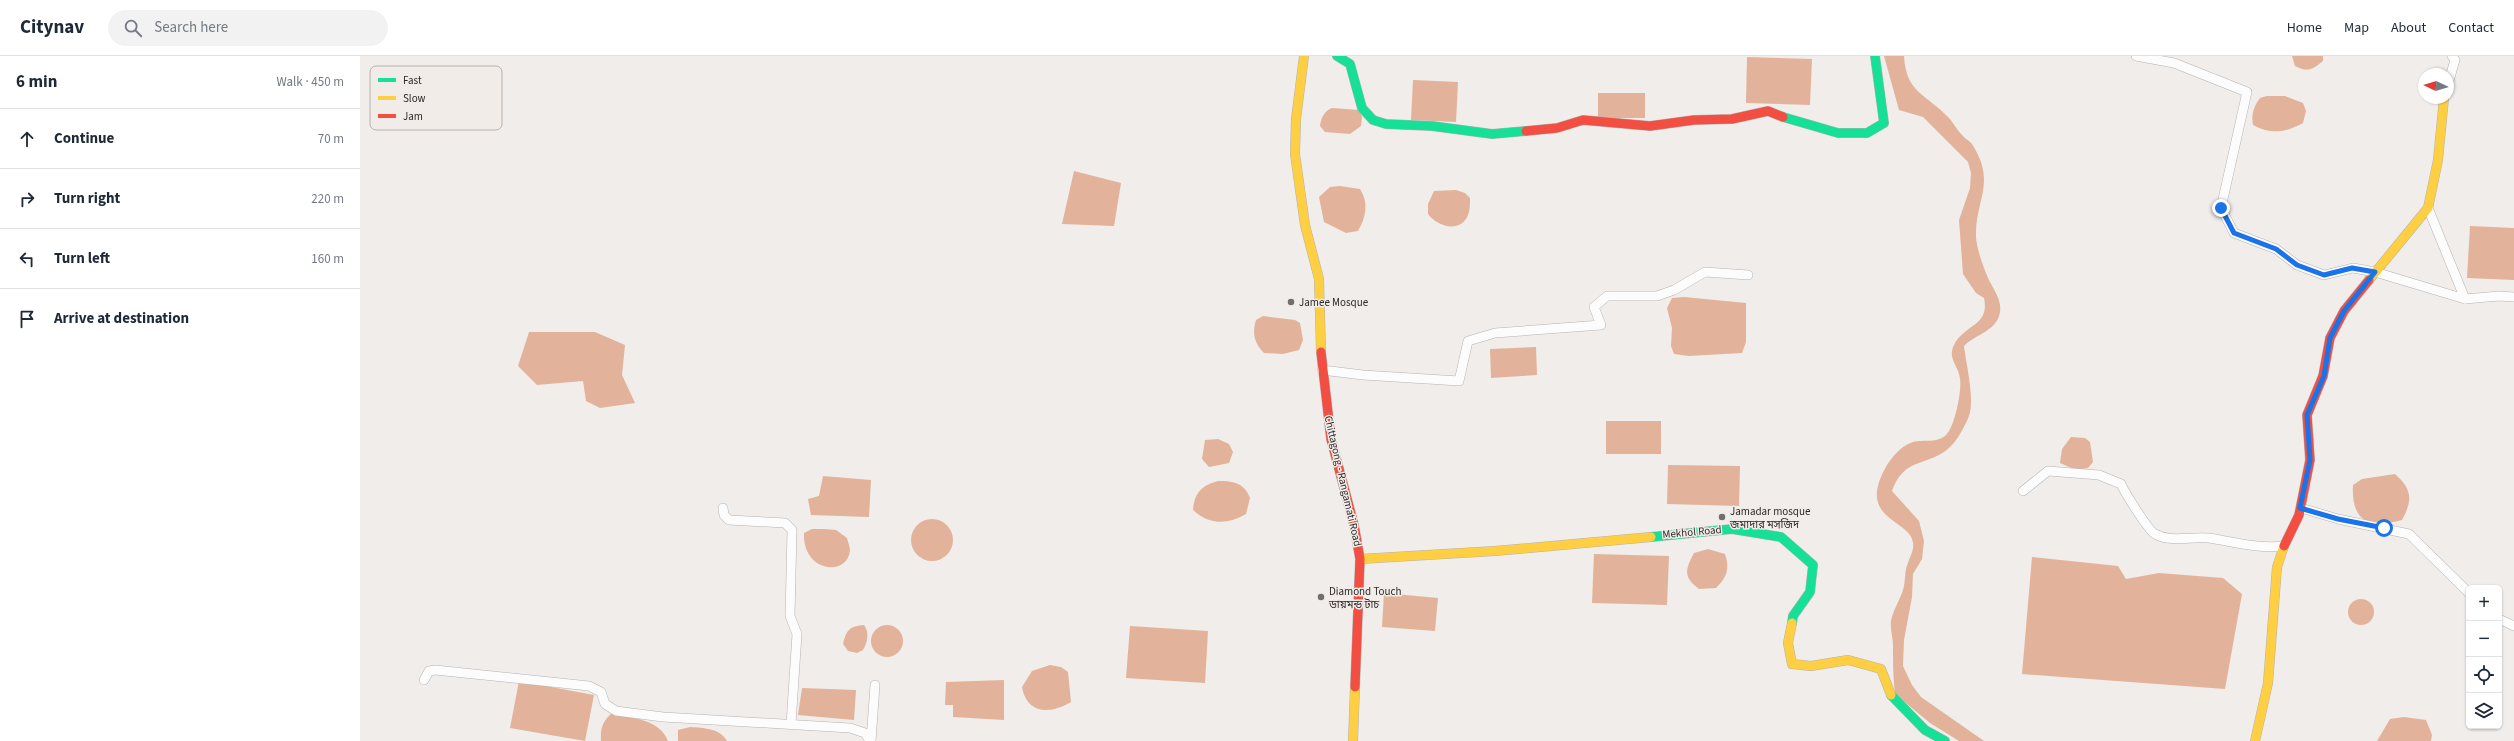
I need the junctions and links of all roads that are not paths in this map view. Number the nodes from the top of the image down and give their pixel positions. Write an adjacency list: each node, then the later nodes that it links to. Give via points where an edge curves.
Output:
1 (1304, 56): 13 (main road, Chittagong - Rangamati Road, via 1296,119 1295,154 1305,225 1319,279)
2 (1337, 56): 3 (main road, via 1350,64 1362,108 1374,120 1386,124 1432,126 1492,134 1557,128 1583,120 1650,126 1694,120 1732,119 1768,111 1792,121 1838,133 1867,133 1884,123)
3 (1875, 56)
4 (2136, 56): 9 (street, via 2174,63 2247,92 2221,208 2234,233 2276,249 2297,265 2324,275 2352,268)
5 (2452, 56): 6 (street, via 2455,60)
6 (2453, 68)
7 (2443, 104): 8 (main road, via 2438,160)
8 (2428, 208): 9 (main road); 12 (street)
9 (2375, 272): 12 (street); 16 (main road, via 2344,311 2330,338 2324,376 2307,415 2310,460)
10 (1748, 275): 13 (street, via 1705,272 1674,290 1657,296 1607,296 1594,307 1601,325 1495,333 1468,341 1459,381)
11 (2514, 297): 12 (street)
12 (2466, 299)
13 (1322, 370): 18 (main road, Chittagong - Rangamati Road, via 1331,439 1354,525)
14 (2023, 492): 17 (street, via 2048,471 2099,475 2121,484 2126,496 2153,533 2167,539 2207,538 2240,545)
15 (723, 508): 24 (street, via 724,515 729,520 785,523 792,530 790,616 797,634)
16 (2300, 508): 17 (main road); 19 (street, via 2409,534)
17 (2284, 546): 28 (main road, via 2277,567 2268,683)
18 (1360, 559): 26 (main road, Chittagong - Rangamati Road); 27 (main road, Mekhol Road, via 1495,552 1724,529 1781,537 1813,565 1810,592 1794,616 1788,643 1792,664 1811,666 1848,660 1881,669 1892,696 1925,730)
19 (2466, 590)
20 (2502, 620): 21 (street)
21 (2514, 626)
22 (424, 680): 24 (street, via 429,671 435,670 589,686 601,692 605,704 616,711 663,717)
23 (875, 684): 25 (street)
24 (791, 724): 25 (street, via 850,728 865,733)
25 (870, 741)
26 (1353, 741)
27 (1945, 741)
28 (2255, 741)

